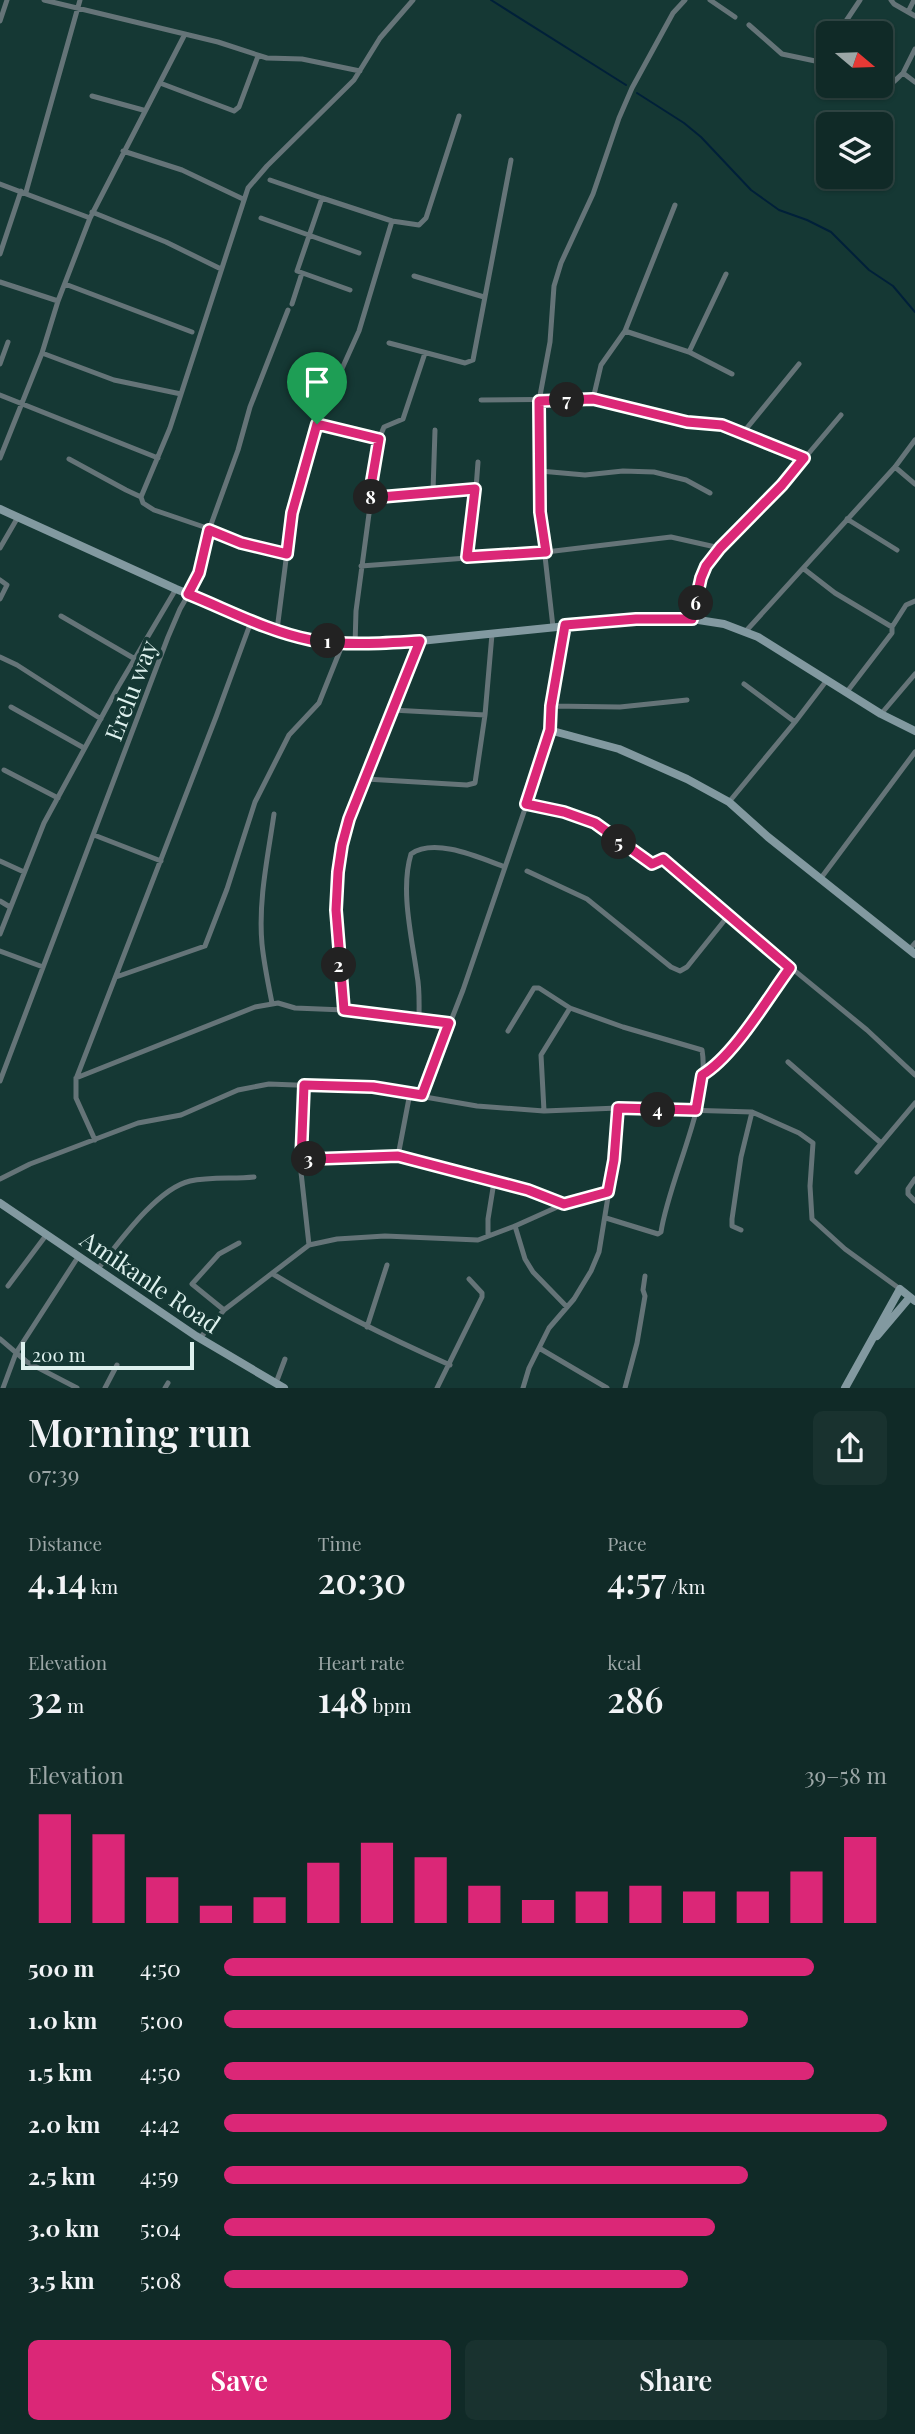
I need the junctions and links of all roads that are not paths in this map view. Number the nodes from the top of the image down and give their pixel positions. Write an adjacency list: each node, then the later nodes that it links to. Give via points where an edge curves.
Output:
1 (8, 0): 14 (street)
2 (44, 0): 10 (street)
3 (80, 0): 10 (street)
4 (685, 0): 66 (street, via 673,12 632,88 557,274)
5 (710, 0): 13 (street)
6 (860, 0): 15 (street)
7 (891, 0): 11 (street)
8 (914, 0): 11 (street)
9 (411, 3): 21 (street, via 380,38)
10 (77, 9): 17 (street); 33 (street)
11 (908, 12): 12 (street)
12 (915, 16)
13 (734, 17)
14 (0, 21)
15 (846, 21)
16 (750, 25): 20 (street, via 782,54)
17 (185, 34): 19 (street); 24 (street)
18 (915, 49): 22 (street)
19 (258, 55): 21 (street); 24 (street, via 234,111)
20 (816, 61)
21 (360, 71): 35 (street, via 267,166)
22 (903, 73): 23 (street); 25 (street)
23 (915, 82)
24 (160, 83): 27 (street)
25 (893, 83)
26 (92, 96): 27 (street)
27 (144, 110): 29 (street)
28 (459, 116): 39 (street, via 426,218 419,225)
29 (122, 151): 35 (street, via 189,173); 37 (street)
30 (511, 160): 50 (street)
31 (270, 180): 34 (street)
32 (0, 184): 33 (street)
33 (24, 192): 37 (street); 42 (street)
34 (322, 198): 39 (street); 40 (street)
35 (243, 199): 43 (street)
36 (675, 205): 52 (street)
37 (91, 215): 43 (street, via 166,242); 48 (street)
38 (261, 218): 40 (street)
39 (392, 221): 69 (street, via 359,331)
40 (309, 236): 41 (street); 44 (street, Erelu way, via 297,271)
41 (359, 253)
42 (0, 254)
43 (221, 269): 62 (street)
44 (302, 273): 49 (street); 90 (street, Erelu way)
45 (726, 274): 56 (street)
46 (414, 276): 50 (street)
47 (0, 282): 51 (street)
48 (65, 284): 51 (street); 53 (street)
49 (350, 290)
50 (484, 297): 58 (street, via 473,360 466,363)
51 (58, 301): 57 (street)
52 (625, 331): 56 (street); 64 (street, via 603,361)
53 (192, 332)
54 (8, 342): 59 (street)
55 (389, 343): 58 (street)
56 (689, 352): 61 (street)
57 (42, 353): 62 (street, via 114,380); 67 (street)
58 (425, 353): 72 (street, via 403,419 384,427)
59 (0, 364)
60 (799, 364): 71 (street)
61 (732, 374)
62 (181, 394): 75 (street)
63 (0, 396): 67 (street)
64 (593, 399): 66 (street); 71 (street, via 687,422 722,425)
65 (481, 400): 66 (street)
66 (539, 401): 80 (street)
67 (22, 405): 74 (street); 75 (street)
68 (841, 415): 76 (street)
69 (317, 424): 72 (street); 95 (street, via 292,513)
70 (435, 430): 83 (street)
71 (742, 434): 76 (street)
72 (379, 439): 86 (street)
73 (915, 440): 79 (street)
74 (0, 458)
75 (158, 458): 85 (street)
76 (804, 458): 92 (street)
77 (69, 459): 85 (street)
78 (478, 463): 82 (street)
79 (895, 467): 81 (street); 89 (street)
80 (540, 471): 84 (street, via 585,475 654,472 686,480); 94 (street)
81 (915, 484)
82 (475, 489): 83 (street); 96 (street)
83 (433, 491): 86 (street)
84 (710, 493)
85 (141, 497): 90 (street, via 154,510)
86 (369, 498): 97 (street)
87 (0, 509): 88 (street)
88 (18, 517): 91 (street); 100 (street)
89 (847, 519): 93 (street); 98 (street)
90 (206, 529): 95 (street); 101 (street, Erelu way, via 199,573)
91 (0, 548)
92 (720, 548): 94 (street, via 671,537); 106 (street, via 701,578)
93 (897, 550)
94 (546, 552): 96 (street); 108 (street)
95 (287, 554): 110 (street)
96 (467, 557): 97 (street)
97 (361, 566): 115 (street)
98 (804, 569): 109 (street); 111 (street)
99 (0, 580): 102 (street, via 7,585)
100 (176, 589): 101 (street); 117 (street)
101 (188, 594): 105 (street); 140 (street, Erelu way)
102 (0, 599)
103 (915, 601): 109 (street, via 906,605)
104 (61, 616): 117 (street)
105 (252, 619): 110 (street); 142 (street)
106 (692, 619): 107 (street); 111 (street)
107 (565, 625): 108 (street); 124 (street)
108 (553, 626): 112 (street)
109 (892, 627): 121 (street)
110 (277, 630): 114 (street)
111 (746, 631): 119 (street)
112 (492, 634): 113 (street); 127 (street)
113 (420, 641): 115 (street); 125 (street)
114 (343, 643): 115 (street); 155 (street, via 318,703 289,735 255,802 205,946)
115 (355, 645)
116 (0, 657): 128 (street)
117 (135, 659): 128 (street)
118 (915, 674): 126 (street)
119 (827, 680): 121 (street); 129 (street)
120 (744, 684): 129 (street)
121 (846, 693): 126 (street)
122 (687, 700): 124 (street, via 620,707)
123 (11, 706): 132 (street)
124 (551, 706): 130 (street)
125 (392, 710): 127 (street); 135 (street)
126 (881, 714): 131 (street)
127 (485, 715): 135 (street, via 474,784)
128 (101, 719): 132 (street)
129 (796, 722): 137 (street)
130 (550, 730): 137 (street, via 619,749); 138 (street)
131 (915, 731)
132 (84, 748): 136 (street)
133 (915, 752): 146 (street)
134 (4, 770): 136 (street)
135 (366, 779): 158 (street, via 349,819 338,872 336,922)
136 (58, 798): 145 (street)
137 (729, 802): 146 (street)
138 (526, 804): 143 (street); 149 (street, via 595,823 652,864 663,859)
139 (274, 814): 156 (street, via 262,925)
140 (94, 835): 142 (street); 153 (street, Erelu way)
141 (0, 861): 145 (street)
142 (161, 861): 155 (street)
143 (505, 867): 159 (street, via 456,849 421,848 411,853 409,928); 160 (street)
144 (527, 871): 149 (street, via 587,900 680,971)
145 (24, 872): 148 (street)
146 (821, 878): 151 (street)
147 (0, 901): 148 (street)
148 (10, 907): 150 (street)
149 (727, 916): 154 (street)
150 (0, 934)
151 (913, 948)
152 (0, 951): 153 (street)
153 (43, 967): 166 (street, Erelu way)
154 (790, 968): 163 (street, via 730,1049); 164 (street)
155 (116, 977): 165 (street)
156 (272, 1003): 158 (street); 165 (street)
157 (570, 1008): 161 (street, via 534,988); 163 (street, via 698,1048 703,1054); 173 (street, via 541,1055)
158 (344, 1010): 159 (street)
159 (419, 1020): 160 (street)
160 (449, 1023): 169 (street)
161 (508, 1031)
162 (788, 1062): 176 (street)
163 (702, 1075): 172 (street)
164 (915, 1075)
165 (76, 1079): 175 (street, via 76,1098)
166 (0, 1081)
167 (304, 1085): 168 (street); 175 (street, via 250,1087 181,1115 138,1123); 178 (street)
168 (410, 1093): 169 (street); 177 (street)
169 (422, 1095): 173 (street, via 477,1106)
170 (915, 1102): 176 (street)
171 (618, 1108): 172 (street); 173 (street); 184 (street)
172 (696, 1110): 174 (street); 188 (street, via 661,1232)
173 (544, 1111)
174 (752, 1112): 190 (street, via 732,1219 732,1226); 202 (street, via 813,1143 812,1219)
175 (95, 1140): 182 (street)
176 (881, 1143): 179 (street)
177 (398, 1156): 178 (street); 183 (street)
178 (301, 1162): 194 (street)
179 (857, 1171)
180 (254, 1177): 197 (street, via 191,1181 179,1186 144,1212)
181 (915, 1178): 185 (street, via 908,1194)
182 (0, 1179)
183 (494, 1182): 187 (street); 192 (street)
184 (608, 1192): 187 (street); 188 (street)
185 (915, 1201)
186 (0, 1203): 191 (street, Amikanle Road)
187 (564, 1204): 189 (street)
188 (606, 1218): 204 (street, via 591,1271)
189 (515, 1226): 192 (street); 204 (street, via 533,1272)
190 (741, 1230)
191 (47, 1234): 195 (street, Amikanle Road); 201 (street)
192 (488, 1236): 194 (street, via 478,1240 363,1237)
193 (239, 1243): 205 (street, via 219,1254 192,1284)
194 (309, 1245): 198 (street)
195 (78, 1257): 197 (street, Amikanle Road); 210 (street)
196 (387, 1265): 206 (street)
197 (97, 1270): 207 (street, Amikanle Road)
198 (274, 1274): 205 (street); 206 (street)
199 (645, 1276): 221 (street)
200 (469, 1279): 213 (street, via 482,1297)
201 (8, 1286)
202 (900, 1289): 203 (street); 222 (street)
203 (913, 1299): 222 (street, via 875,1339)
204 (567, 1307): 209 (street)
205 (225, 1310): 207 (street)
206 (367, 1327): 213 (street)
207 (200, 1338): 215 (street, Amikanle Road)
208 (0, 1339): 210 (street)
209 (539, 1349): 219 (street); 220 (street)
210 (16, 1353): 214 (street); 216 (street)
211 (285, 1359): 215 (street)
212 (117, 1365): 217 (street)
213 (450, 1365): 218 (street)
214 (3, 1385)
215 (280, 1385)
216 (77, 1388)
217 (105, 1388)
218 (437, 1388)
219 (523, 1388)
220 (607, 1388)
221 (625, 1388)
222 (847, 1388)

